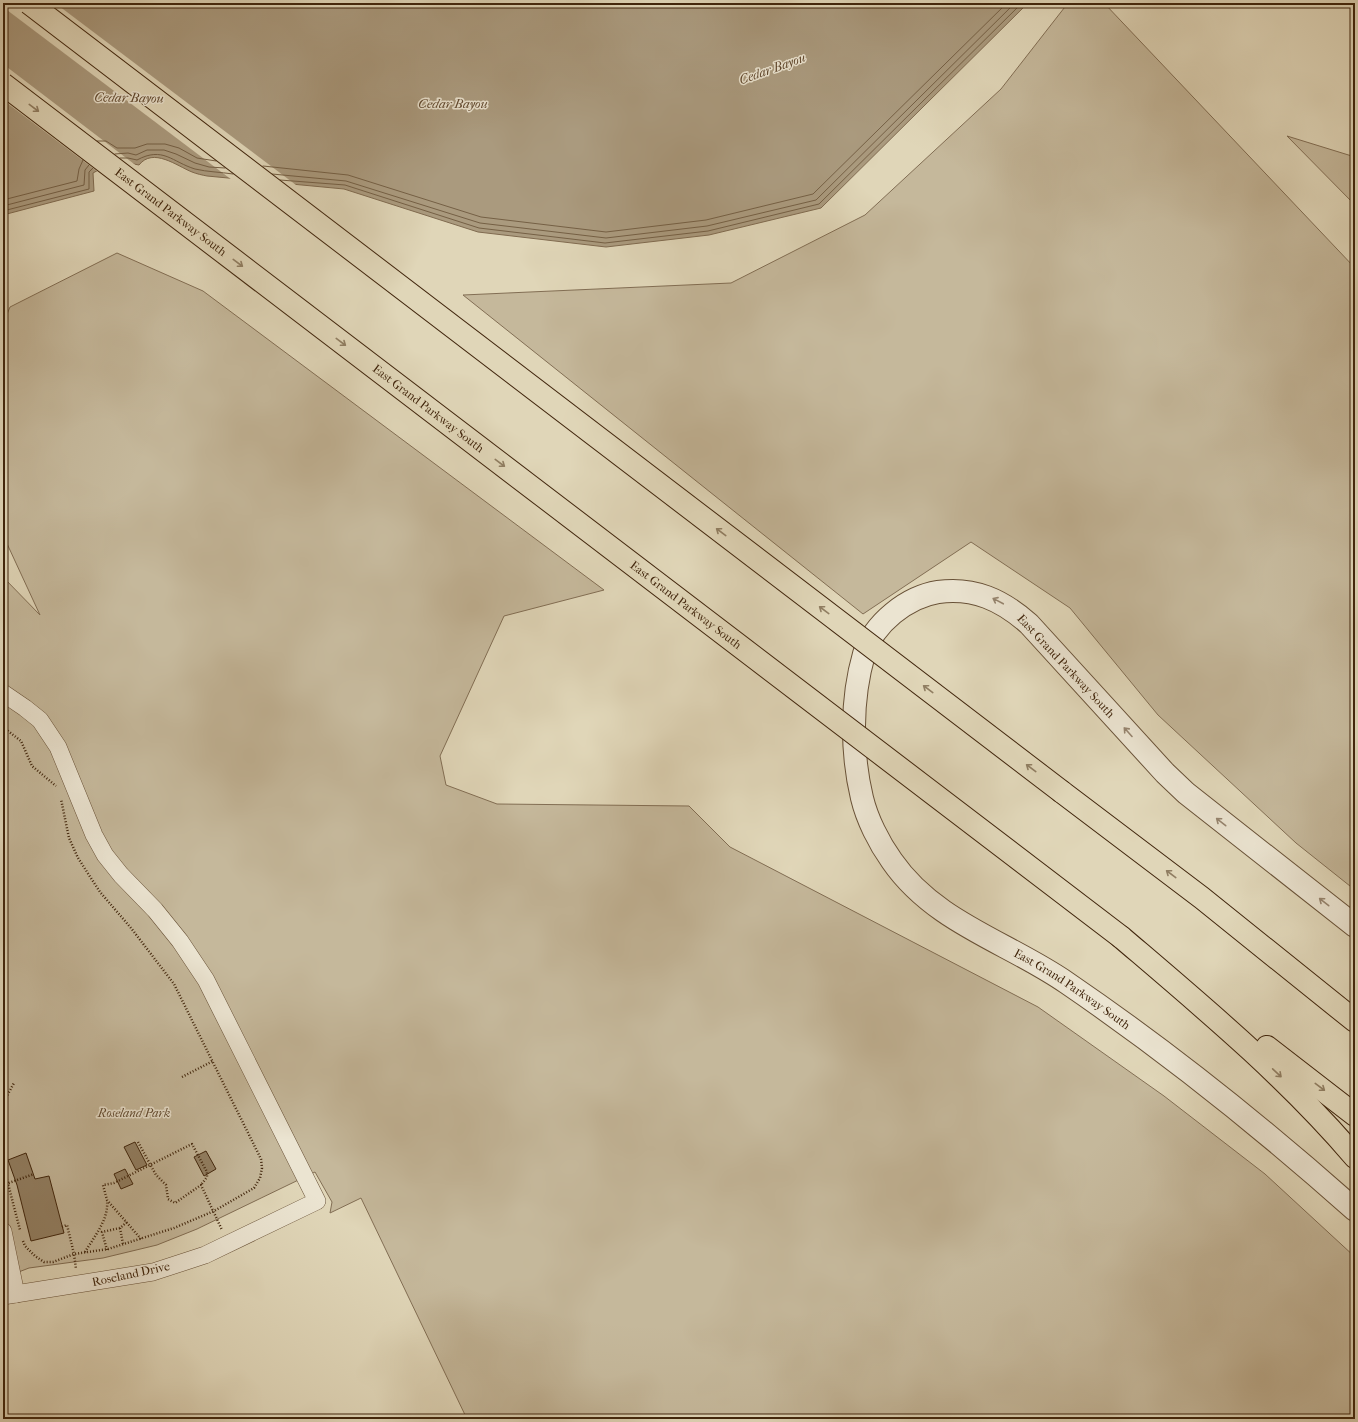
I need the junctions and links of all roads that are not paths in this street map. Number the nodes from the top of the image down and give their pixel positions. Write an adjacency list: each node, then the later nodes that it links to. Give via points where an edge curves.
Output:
1 (28, 3): 4 (highway, one-way to 1, bridge)
2 (3, 84): 6 (highway, East Grand Parkway South, one-way to 6, bridge)
3 (3, 694): 13 (street, Roseland Drive, via 40,720 58,747 105,855 180,941 206,980 317,1201 205,1255 153,1272)
4 (1202, 898): 7 (highway); 8 (highway)
5 (1355, 926): 11 (street, East Grand Parkway South, one-way to 11, via 1186,794 1029,624 1012,609 992,598 970,591 933,593 908,602 890,615 875,632 865,652 859,680 854,738 855,766 863,801 876,833 891,860 911,885 931,904 955,921 1036,963 1098,1004 1293,1156)
6 (1121, 937): 9 (highway, East Grand Parkway South, one-way to 9); 10 (highway, one-way to 10, via 1226,1026 1292,1087)
7 (1355, 1005)
8 (1355, 1020)
9 (1355, 1115)
10 (1355, 1157)
11 (1355, 1210)
12 (3, 1231): 13 (street)
13 (9, 1295)

